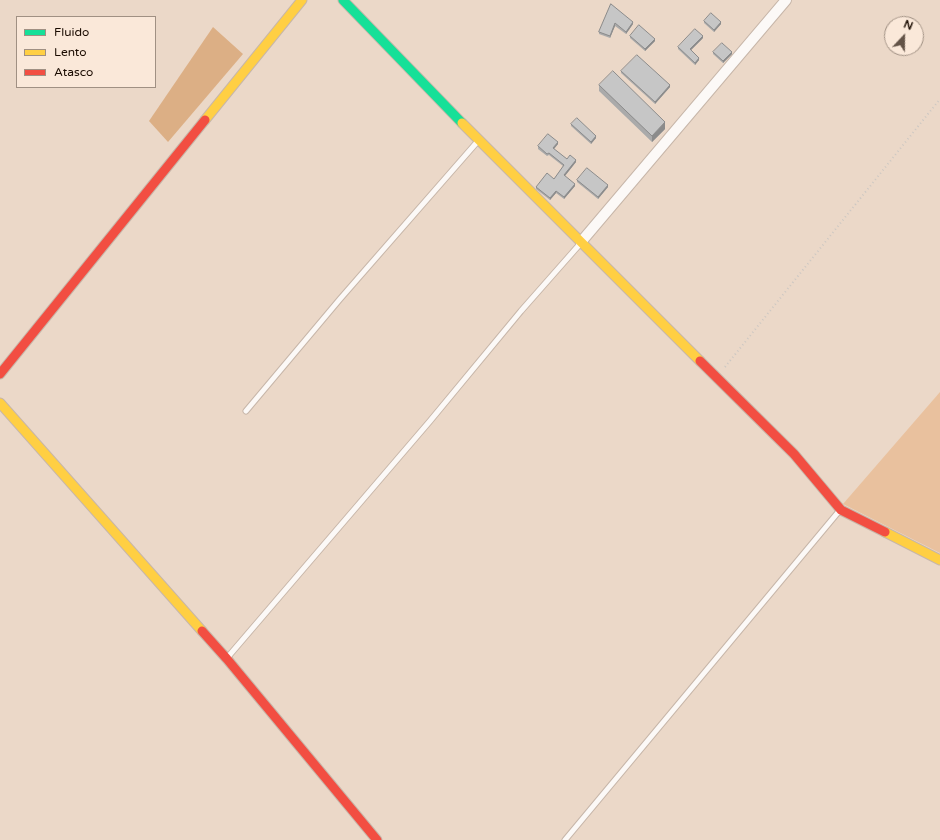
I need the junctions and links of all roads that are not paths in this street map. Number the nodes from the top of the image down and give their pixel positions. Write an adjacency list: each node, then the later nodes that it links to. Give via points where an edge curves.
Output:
1 (302, 0): 6 (street)
2 (343, 0): 4 (street)
3 (786, 0): 5 (street)
4 (478, 140): 5 (street); 8 (lane)
5 (581, 242): 9 (street, via 794,454); 11 (lane)
6 (0, 374)
7 (0, 403): 11 (street)
8 (246, 411)
9 (841, 510): 10 (street); 13 (lane)
10 (940, 560)
11 (227, 659): 12 (street)
12 (376, 840)
13 (565, 840)

